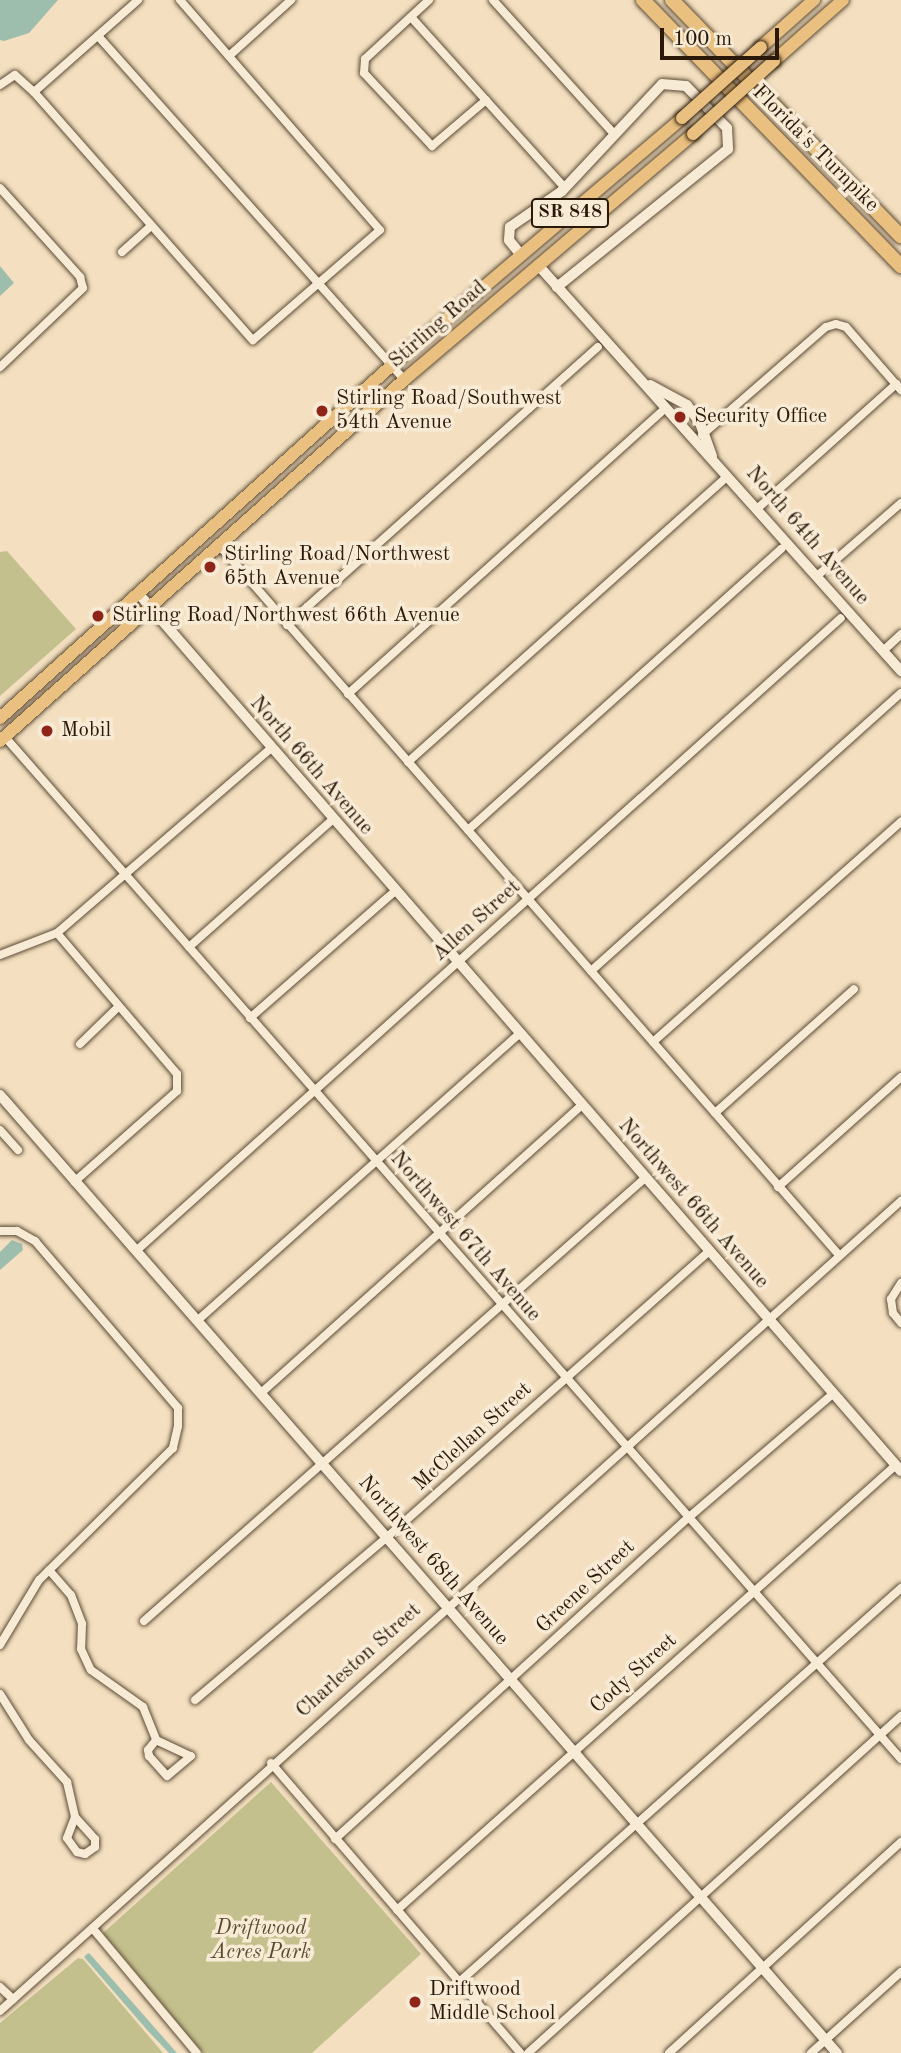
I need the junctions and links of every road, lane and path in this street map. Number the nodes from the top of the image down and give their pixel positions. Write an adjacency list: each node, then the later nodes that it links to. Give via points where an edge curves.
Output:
1 (138, 0): 11 (street)
2 (180, 0): 12 (street)
3 (291, 0): 12 (street)
4 (429, 0): 10 (street)
5 (493, 0): 16 (street)
6 (643, 0): 24 (highway, Florida's Turnpike)
7 (672, 0): 20 (highway, Florida's Turnpike)
8 (814, 0): 22 (main road, Stirling Road / SR 848, bridge)
9 (843, 0): 23 (main road, Stirling Road / SR 848, bridge)
10 (411, 17): 15 (street); 15 (street, via 362,66 363,74 432,146)
11 (98, 36): 14 (street); 25 (street)
12 (229, 56): 25 (street, via 380,230)
13 (0, 85): 14 (street, via 15,75)
14 (34, 92): 19 (street)
15 (486, 100): 18 (street)
16 (614, 135): 18 (street); 26 (street, via 656,89 671,82 686,86 726,128 729,138 723,155)
17 (0, 188): 29 (street, via 80,277 83,288)
18 (565, 188): 22 (street, via 507,232)
19 (152, 226): 21 (street); 25 (street, via 253,340)
20 (901, 236)
21 (122, 252)
22 (521, 255): 28 (main road, Stirling Road / SR 848)
23 (538, 265): 26 (street, North 64th Avenue); 31 (main road, Stirling Road / SR 848)
24 (901, 266)
25 (317, 284): 28 (street)
26 (557, 286): 30 (street, North 64th Avenue)
27 (598, 347): 44 (street)
28 (391, 366): 31 (street); 41 (main road, Stirling Road / SR 848)
29 (0, 367)
30 (636, 374): 34 (street, North 64th Avenue); 34 (street, North 64th Avenue, via 687,405)
31 (404, 380): 38 (main road, Stirling Road / SR 848)
32 (898, 387): 34 (street, via 846,327 836,324 826,327); 37 (street)
33 (661, 412): 50 (street)
34 (699, 438): 37 (street, North 64th Avenue)
35 (723, 480): 54 (street)
36 (901, 503): 40 (street)
37 (758, 508): 40 (street, North 64th Avenue)
38 (219, 545): 42 (main road, Stirling Road / SR 848); 44 (street)
39 (781, 549): 57 (street)
40 (817, 576): 46 (street, North 64th Avenue)
41 (138, 593): 42 (street, North 66th Avenue); 48 (main road, Stirling Road / SR 848)
42 (150, 607): 52 (main road, Stirling Road / SR 848); 53 (street, North 66th Avenue)
43 (841, 618): 60 (street, Allen Street)
44 (288, 625): 50 (street)
45 (901, 634): 46 (street)
46 (883, 650): 47 (street, North 64th Avenue)
47 (901, 671)
48 (41, 681): 51 (main road, Stirling Road / SR 848); 52 (main road, via 40,695)
49 (901, 693): 65 (street)
50 (348, 694): 54 (street)
51 (0, 718)
52 (2, 737): 58 (street, Northwest 67th Avenue)
53 (271, 748): 55 (street, North 66th Avenue); 58 (street)
54 (408, 762): 57 (street)
55 (332, 820): 59 (street, North 66th Avenue); 62 (street)
56 (901, 822): 70 (street)
57 (468, 830): 60 (street)
58 (127, 877): 61 (street); 62 (street, Northwest 67th Avenue)
59 (394, 892): 64 (street, North 66th Avenue); 68 (street)
60 (528, 898): 64 (street, Allen Street); 65 (street)
61 (57, 933): 63 (street); 67 (street)
62 (188, 947): 68 (street, Northwest 67th Avenue)
63 (0, 956)
64 (456, 962): 69 (street, Northwest 66th Avenue); 73 (street, Allen Street)
65 (591, 971): 70 (street)
66 (854, 989): 76 (street)
67 (118, 1007): 71 (street); 81 (street, via 177,1074 177,1091)
68 (250, 1018): 73 (street, Northwest 67th Avenue)
69 (519, 1034): 75 (street, Northwest 66th Avenue); 79 (street)
70 (653, 1042): 76 (street)
71 (80, 1044)
72 (901, 1077): 82 (street)
73 (313, 1090): 79 (street, Northwest 67th Avenue); 86 (street, Allen Street)
74 (0, 1095): 81 (street, Northwest 68th Avenue)
75 (581, 1106): 80 (street, Northwest 66th Avenue); 85 (street)
76 (715, 1113): 82 (street)
77 (0, 1130): 78 (street)
78 (18, 1150)
79 (376, 1161): 85 (street, Northwest 67th Avenue); 92 (street)
80 (644, 1179): 87 (street, Northwest 66th Avenue); 90 (street)
81 (74, 1182): 86 (street, Northwest 68th Avenue)
82 (778, 1187): 88 (street)
83 (901, 1200): 88 (street, Charleston Street)
84 (0, 1231): 102 (street, via 17,1231 35,1241 178,1408 173,1448)
85 (439, 1233): 90 (street, Northwest 67th Avenue); 95 (street)
86 (136, 1251): 92 (street, Northwest 68th Avenue)
87 (708, 1252): 91 (street, Northwest 66th Avenue); 94 (street, McClellan Street)
88 (839, 1255): 91 (street, Charleston Street)
89 (901, 1283): 93 (street, via 891,1299 892,1313)
90 (502, 1306): 94 (street, Northwest 67th Avenue); 98 (street)
91 (769, 1320): 96 (street, Northwest 66th Avenue); 97 (street, Charleston Street)
92 (198, 1321): 95 (street, Northwest 68th Avenue)
93 (901, 1323)
94 (565, 1377): 97 (street, Northwest 67th Avenue); 101 (street, McClellan Street)
95 (261, 1393): 98 (street, Northwest 68th Avenue)
96 (834, 1393): 99 (street, Northwest 66th Avenue); 100 (street, Greene Street)
97 (625, 1447): 100 (street, Northwest 67th Avenue); 105 (street, Charleston Street)
98 (324, 1466): 101 (street, Northwest 68th Avenue); 106 (street)
99 (898, 1468): 104 (street, Cody Street)
100 (688, 1518): 104 (street, Northwest 67th Avenue); 109 (street, Greene Street)
101 (386, 1538): 105 (street, Northwest 68th Avenue); 111 (street, McClellan Street)
102 (49, 1570): 107 (street, via 21,1606); 114 (street, via 71,1595 82,1624 81,1649 91,1670 143,1707)
103 (901, 1588): 108 (street)
104 (752, 1591): 108 (street, Northwest 67th Avenue); 115 (street, Cody Street)
105 (447, 1606): 109 (street, Northwest 68th Avenue); 117 (street, Charleston Street)
106 (144, 1621)
107 (0, 1645)
108 (817, 1663): 113 (street, Northwest 67th Avenue); 119 (street)
109 (511, 1681): 115 (street, Northwest 68th Avenue); 120 (street, Greene Street)
110 (0, 1695): 118 (street, via 29,1740 67,1782)
111 (195, 1700)
112 (901, 1716): 113 (street)
113 (880, 1735): 116 (street, Northwest 67th Avenue); 122 (street)
114 (156, 1740): 114 (street, via 149,1756 167,1776 191,1756)
115 (574, 1753): 119 (street, Northwest 68th Avenue); 123 (street, Cody Street)
116 (901, 1759)
117 (271, 1763): 120 (street); 124 (street, Charleston Street)
118 (75, 1817): 118 (street, via 67,1838 76,1852 85,1854 95,1847 95,1839)
119 (637, 1825): 122 (street, Northwest 68th Avenue); 127 (street)
120 (335, 1839): 123 (street)
121 (901, 1842): 125 (street)
122 (702, 1897): 125 (street, Northwest 68th Avenue); 134 (street)
123 (397, 1910): 127 (street)
124 (94, 1930): 129 (street, Charleston Street); 132 (street)
125 (763, 1968): 131 (street, Northwest 68th Avenue); 135 (street)
126 (901, 1972): 131 (street)
127 (458, 1983): 133 (street)
128 (0, 1987): 129 (street)
129 (13, 1999): 130 (street, Charleston Street)
130 (0, 2011)
131 (825, 2040): 136 (street); 137 (street, Northwest 68th Avenue)
132 (197, 2053)
133 (520, 2053)
134 (528, 2053)
135 (669, 2053)
136 (811, 2053)
137 (837, 2053)

